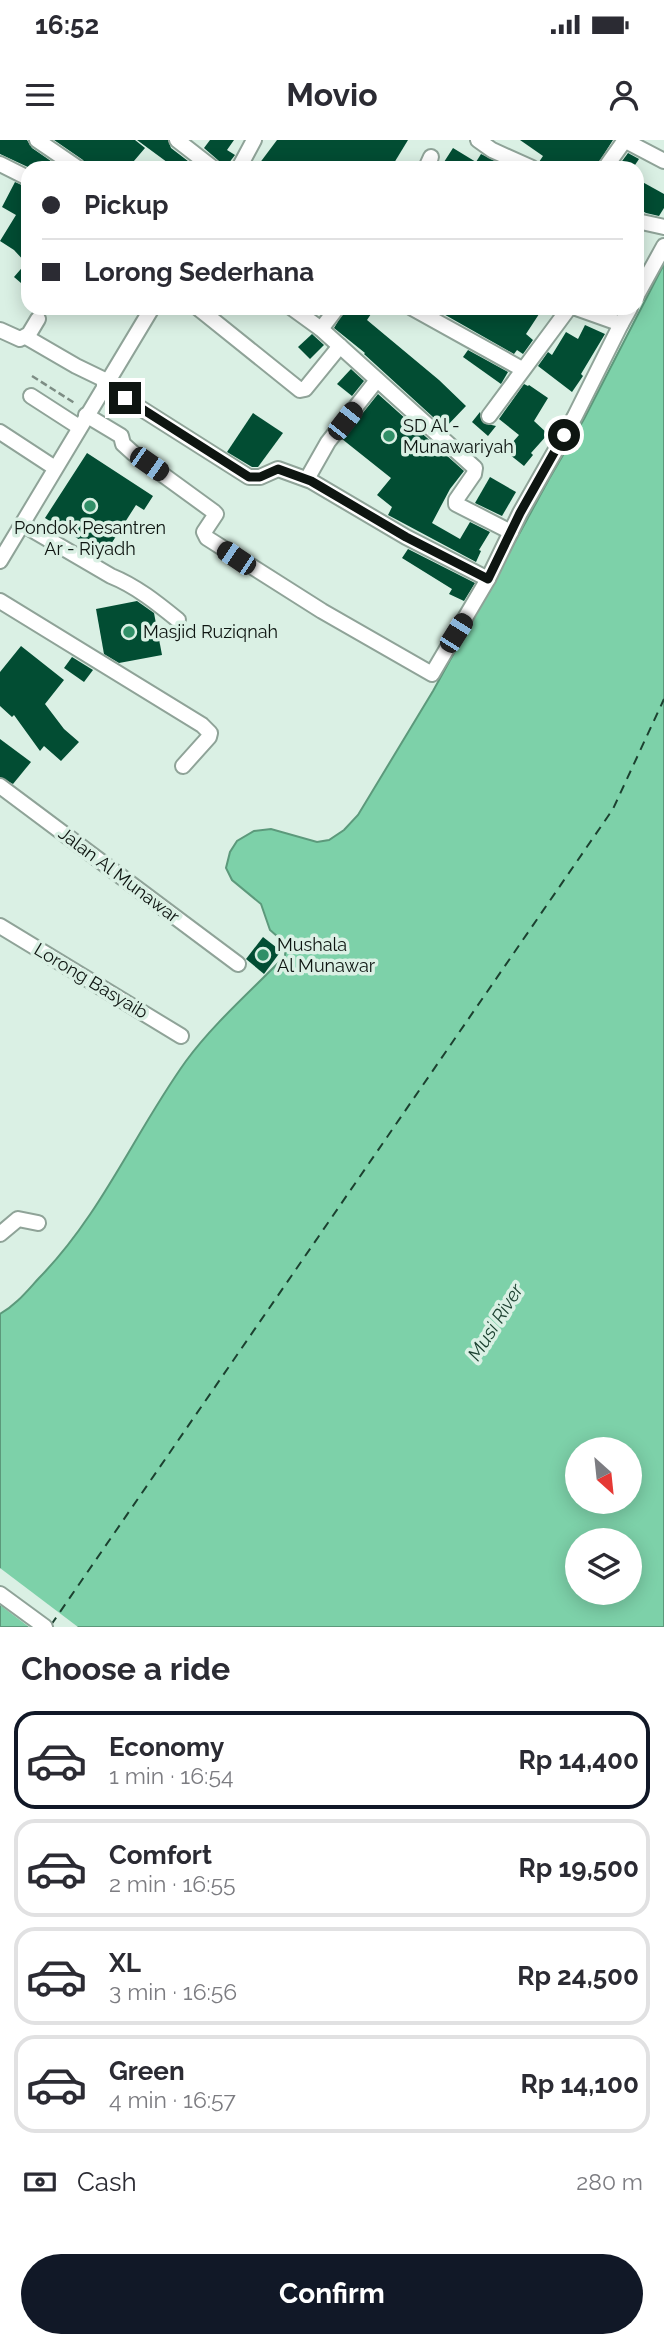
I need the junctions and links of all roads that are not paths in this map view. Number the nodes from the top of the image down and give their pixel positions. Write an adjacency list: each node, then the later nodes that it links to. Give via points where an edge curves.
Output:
1 (37, 140): 6 (street)
2 (177, 140): 7 (street)
3 (254, 140): 8 (street)
4 (478, 140): 9 (street)
5 (625, 140): 10 (street); 11 (street)
6 (68, 161)
7 (204, 161)
8 (243, 161)
9 (517, 161)
10 (610, 161)
11 (664, 161)
12 (0, 164): 13 (street)
13 (21, 174)
14 (644, 223): 15 (street)
15 (664, 228)
16 (664, 246): 17 (street)
17 (644, 282)
18 (148, 315): 34 (street)
19 (207, 315): 31 (street, via 302,391)
20 (302, 315): 28 (street)
21 (332, 315): 28 (street)
22 (425, 315): 32 (street)
23 (564, 315): 32 (street)
24 (596, 315): 27 (street)
25 (626, 315): 27 (street)
26 (38, 319): 30 (street)
27 (621, 324): 42 (street)
28 (321, 329): 31 (street)
29 (0, 330): 30 (street)
30 (26, 337): 34 (street)
31 (340, 346): 33 (street)
32 (522, 369): 36 (street)
33 (377, 380): 40 (street, via 328,442); 42 (street, via 475,468 456,504)
34 (106, 382): 37 (street); 40 (street, via 249,477 278,469)
35 (32, 396): 37 (street)
36 (489, 415)
37 (84, 418): 39 (street); 44 (street, via 121,436 133,453 215,512 204,533 207,538 432,674)
38 (0, 432): 39 (street)
39 (55, 468): 41 (street)
40 (307, 479): 44 (street)
41 (22, 524): 43 (street); 46 (street, via 150,597)
42 (511, 532): 44 (street)
43 (0, 561)
44 (488, 579)
45 (0, 601): 47 (street, via 202,725 209,737)
46 (178, 620)
47 (183, 766)
48 (0, 786): 50 (street, Jalan Al Munawar)
49 (0, 926): 51 (street, Lorong Basyaib)
50 (238, 964)
51 (181, 1036)
52 (38, 1223): 53 (street, via 18,1219)
53 (0, 1234)
54 (0, 1594): 55 (street)
55 (45, 1627)

